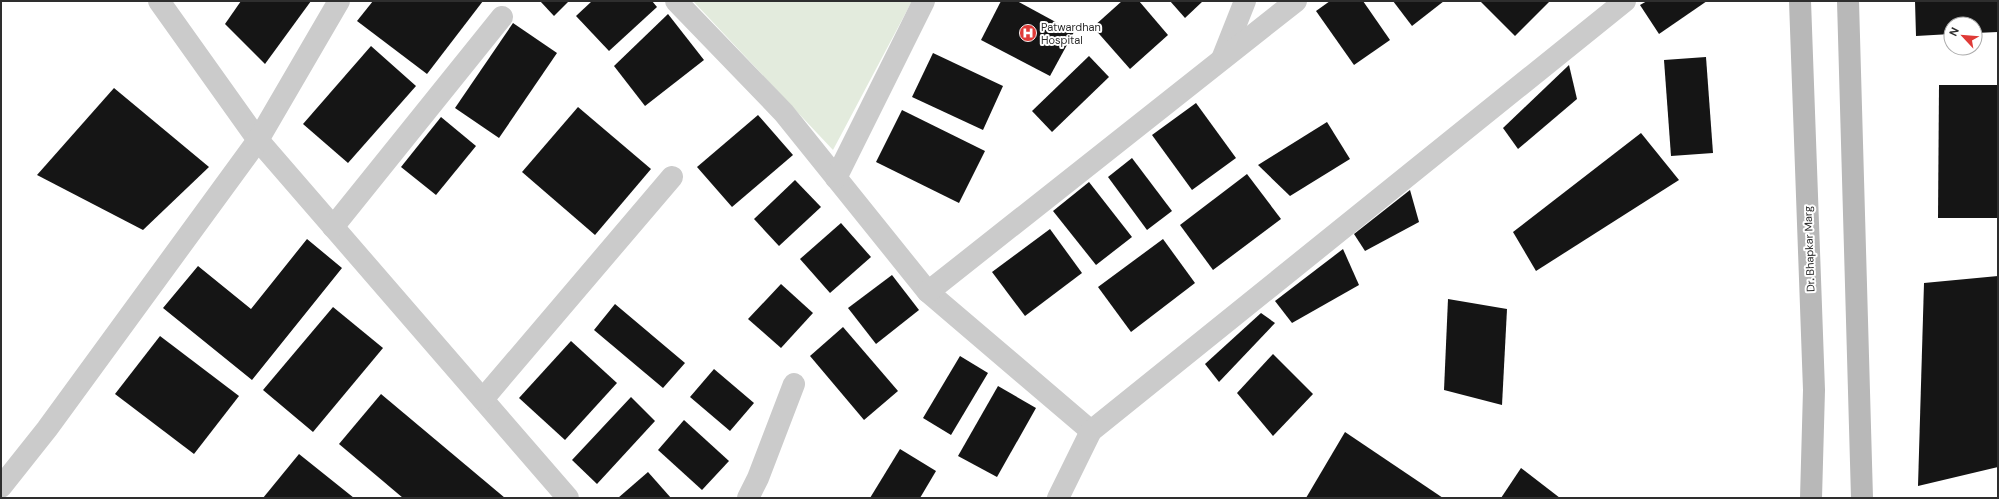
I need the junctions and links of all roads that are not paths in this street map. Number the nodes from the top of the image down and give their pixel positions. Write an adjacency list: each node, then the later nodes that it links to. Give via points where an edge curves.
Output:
1 (159, 1): 12 (street)
2 (338, 1): 12 (street)
3 (676, 1): 14 (street, via 784,113)
4 (924, 1): 14 (street)
5 (1245, 1): 11 (street)
6 (1296, 1): 11 (street)
7 (1625, 1): 19 (street)
8 (1800, 1): 24 (main road, Dr. Bhapkar Marg, via 1814,390)
9 (1848, 1): 25 (main road)
10 (502, 17): 15 (street)
11 (1221, 60): 16 (street)
12 (258, 140): 15 (street); 20 (street, via 47,429)
13 (672, 177): 18 (street)
14 (836, 178): 16 (street)
15 (333, 227): 18 (street)
16 (928, 292): 19 (street)
17 (794, 384): 22 (street)
18 (483, 399): 21 (street)
19 (1091, 431): 23 (street)
20 (1, 487)
21 (568, 498)
22 (748, 498)
23 (1058, 498)
24 (1811, 498)
25 (1862, 498)

